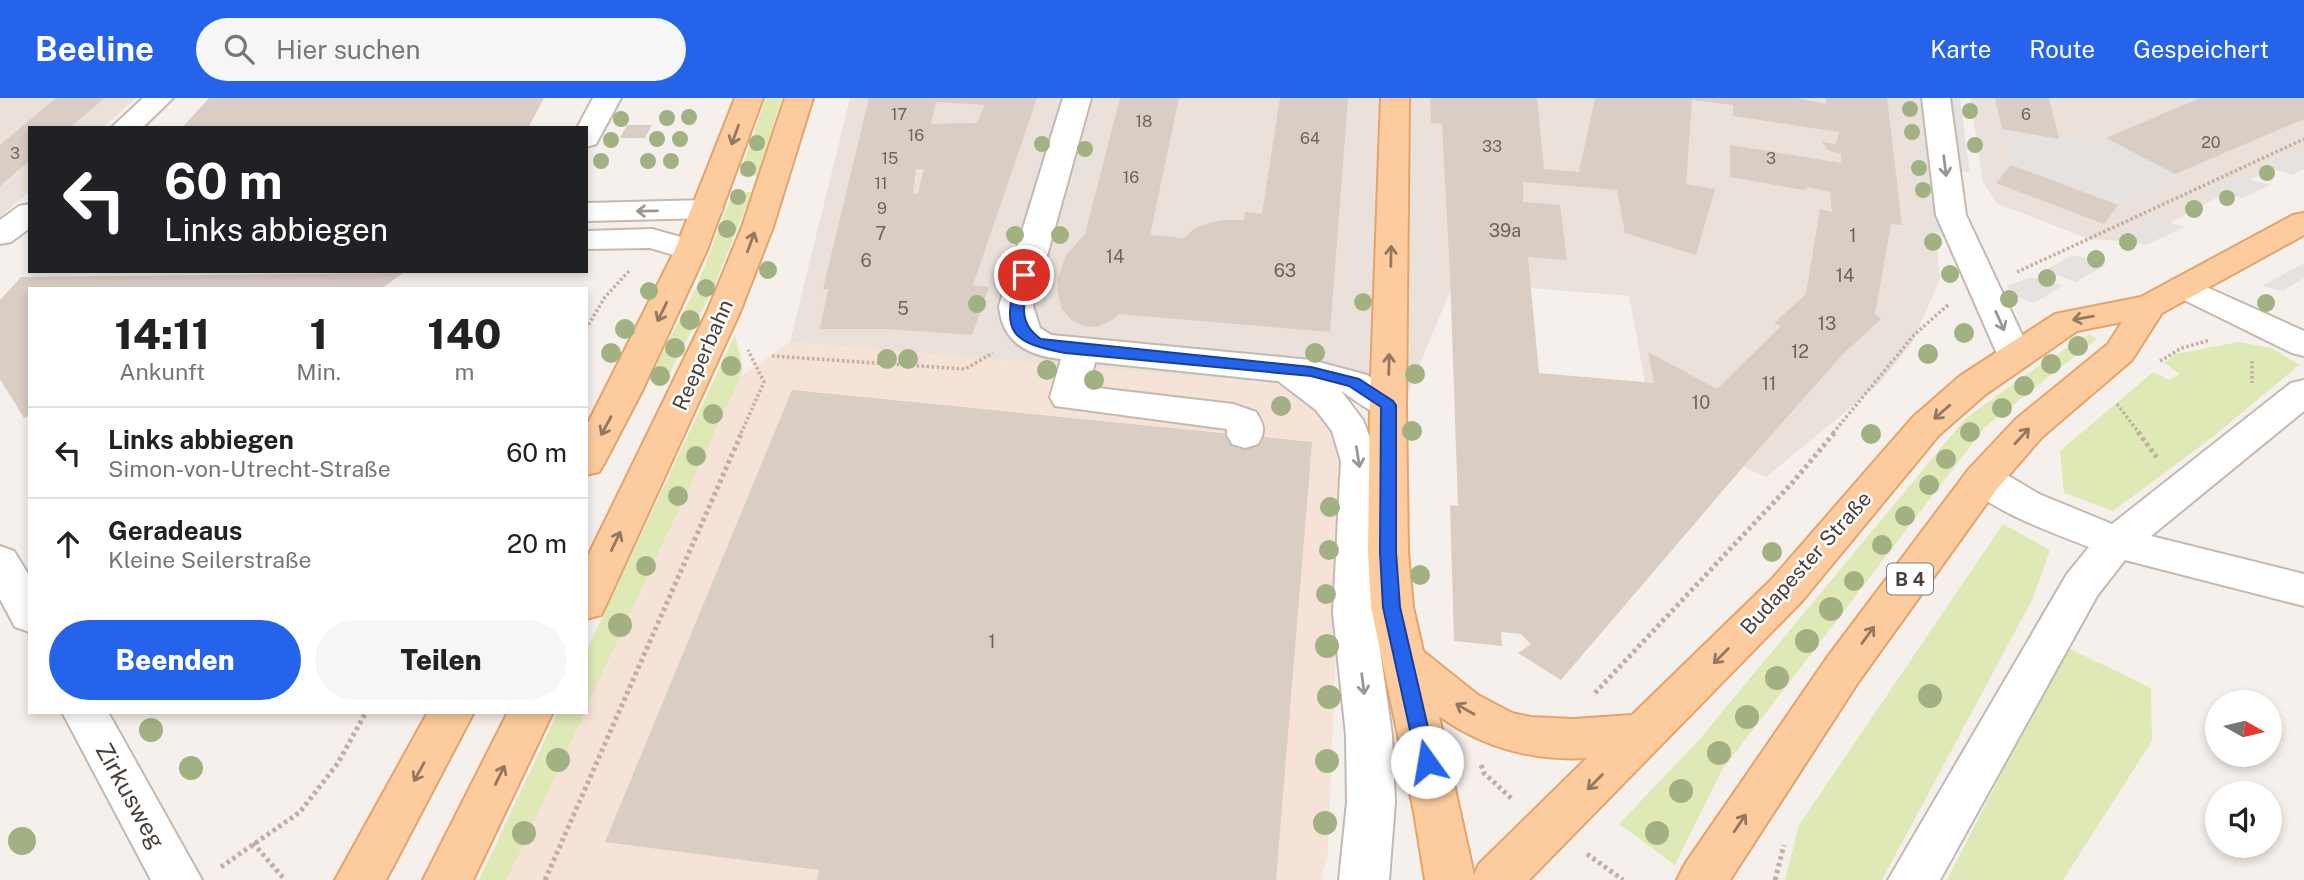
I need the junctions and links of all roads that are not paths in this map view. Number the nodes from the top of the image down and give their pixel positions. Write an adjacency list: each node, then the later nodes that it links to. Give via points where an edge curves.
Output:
1 (159, 98): 8 (street)
2 (607, 98): 9 (street)
3 (749, 98): 10 (main road, one-way to 10)
4 (799, 98): 32 (main road, Reeperbahn, one-way to 4, via 741,268)
5 (1077, 98): 21 (street, via 1016,306 1024,334 1046,346)
6 (1395, 98): 25 (main road, one-way to 6)
7 (1936, 98): 22 (street, one-way to 22, via 1951,215)
8 (127, 126)
9 (588, 134)
10 (708, 209): 11 (street, one-way to 11); 18 (main road)
11 (588, 212)
12 (28, 214): 14 (street)
13 (2304, 222): 19 (main road, Budapester Straße / B 4)
14 (0, 235)
15 (28, 238): 17 (street)
16 (588, 240): 18 (street, via 652,238)
17 (0, 241)
18 (691, 250): 27 (main road, one-way to 27)
19 (2167, 297): 20 (street); 22 (main road, Budapester Straße / B 4, one-way to 22, via 2067,321); 28 (main road, Budapester Straße / B 4, one-way to 19, via 2029,428 2120,352)
20 (2304, 345)
21 (1082, 350): 23 (street); 26 (street, via 1068,397 1233,417 1243,421)
22 (2015, 356): 38 (main road, Budapester Straße / B 4, one-way to 38, via 1926,426 1787,590)
23 (1280, 368): 25 (street, via 1354,383); 42 (street, one-way to 42, via 1328,398 1346,420 1360,461 1354,613 1369,735 1371,802)
24 (2289, 403): 29 (street)
25 (1388, 405): 34 (main road, via 1388,552 1392,607)
26 (1245, 435)
27 (588, 458)
28 (1983, 479): 29 (street, via 2025,504); 45 (main road, Budapester Straße / B 4, one-way to 28, via 1844,668)
29 (2116, 542): 31 (street); 46 (street, via 2082,585)
30 (5, 571): 33 (street)
31 (2304, 590)
32 (588, 599)
33 (28, 611)
34 (1404, 660): 38 (main road, one-way to 34, via 1583,740 1527,737 1463,708 1432,688); 43 (main road)
35 (85, 714): 39 (street, Zirkusweg)
36 (451, 714): 40 (main road, one-way to 40)
37 (530, 714): 41 (main road, one-way to 37)
38 (1643, 733): 44 (main road, Budapester Straße / B 4, one-way to 44)
39 (195, 877)
40 (360, 880)
41 (448, 880)
42 (1364, 880)
43 (1451, 880)
44 (1496, 880)
45 (1702, 880)
46 (1913, 880)

